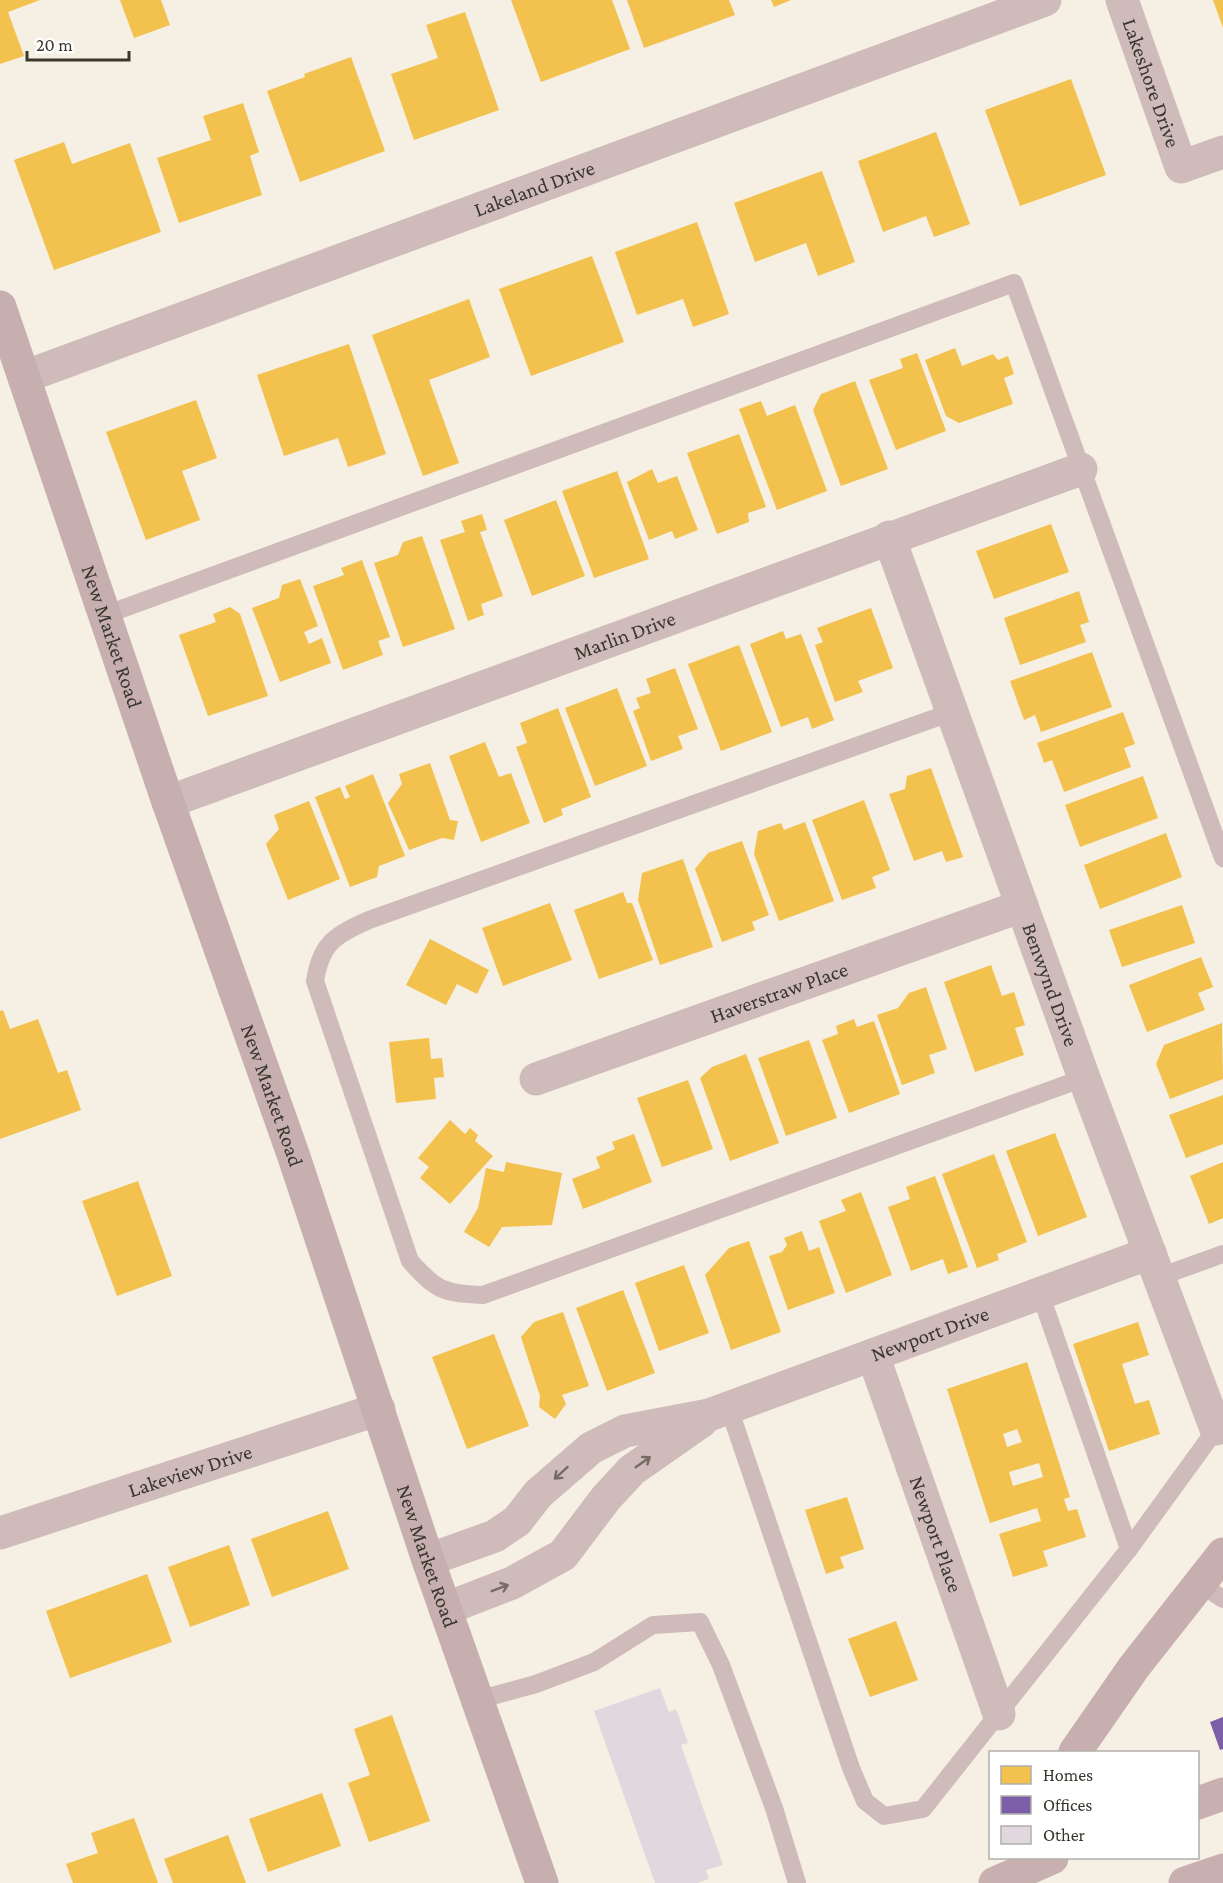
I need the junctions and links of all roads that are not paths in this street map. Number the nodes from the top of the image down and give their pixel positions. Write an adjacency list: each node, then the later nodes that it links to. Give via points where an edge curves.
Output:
1 (1045, 0): 5 (street, Lakeland Drive)
2 (1122, 0): 3 (street, Lakeshore Drive, via 1181,167)
3 (1223, 152)
4 (0, 307): 5 (street, New Market Road)
5 (24, 377): 8 (street, New Market Road)
6 (1081, 469): 7 (street, Marlin Drive); 8 (lane, via 1014,283); 11 (lane)
7 (889, 537): 9 (street, Benwynd Drive); 10 (street, Marlin Drive)
8 (105, 615): 10 (street, New Market Road)
9 (952, 712): 12 (street, Benwynd Drive); 13 (lane, via 369,920 327,945 318,961 315,981 410,1261 430,1284 451,1293 483,1295)
10 (168, 802): 19 (street, New Market Road)
11 (1223, 858)
12 (1022, 906): 13 (street, Benwynd Drive); 14 (street, Haverstraw Place)
13 (1084, 1078): 16 (street, Benwynd Drive)
14 (536, 1079)
15 (1223, 1254): 16 (lane)
16 (1155, 1265): 17 (street, Newport Drive); 21 (street, Benwynd Drive)
17 (1040, 1293): 18 (street, Newport Drive); 23 (lane)
18 (873, 1355): 20 (street, Newport Drive); 29 (street, Newport Place)
19 (380, 1409): 22 (street, Lakeview Drive); 25 (street, New Market Road)
20 (719, 1412): 25 (street, Newport Drive, one-way to 25, via 625,1431 591,1448 538,1494 517,1521 495,1536); 27 (street, Newport Drive, one-way to 20, via 512,1583 563,1555 632,1470); 29 (lane, via 865,1801 884,1816 923,1809)
21 (1216, 1429): 23 (lane)
22 (0, 1533)
23 (1129, 1549): 29 (lane)
24 (1223, 1554): 26 (street)
25 (428, 1560): 27 (street, New Market Road)
26 (1211, 1592): 30 (street, via 1134,1666)
27 (445, 1609): 28 (street, New Market Road)
28 (477, 1700): 37 (street, New Market Road); 38 (lane, via 536,1684 594,1662 653,1625 700,1622 722,1665)
29 (999, 1714)
30 (1095, 1739): 31 (street)
31 (1076, 1751)
32 (1223, 1794): 33 (main road)
33 (1199, 1802)
34 (1047, 1859): 36 (main road)
35 (1223, 1870): 39 (main road)
36 (1002, 1876)
37 (536, 1881)
38 (797, 1883)
39 (1185, 1883)

